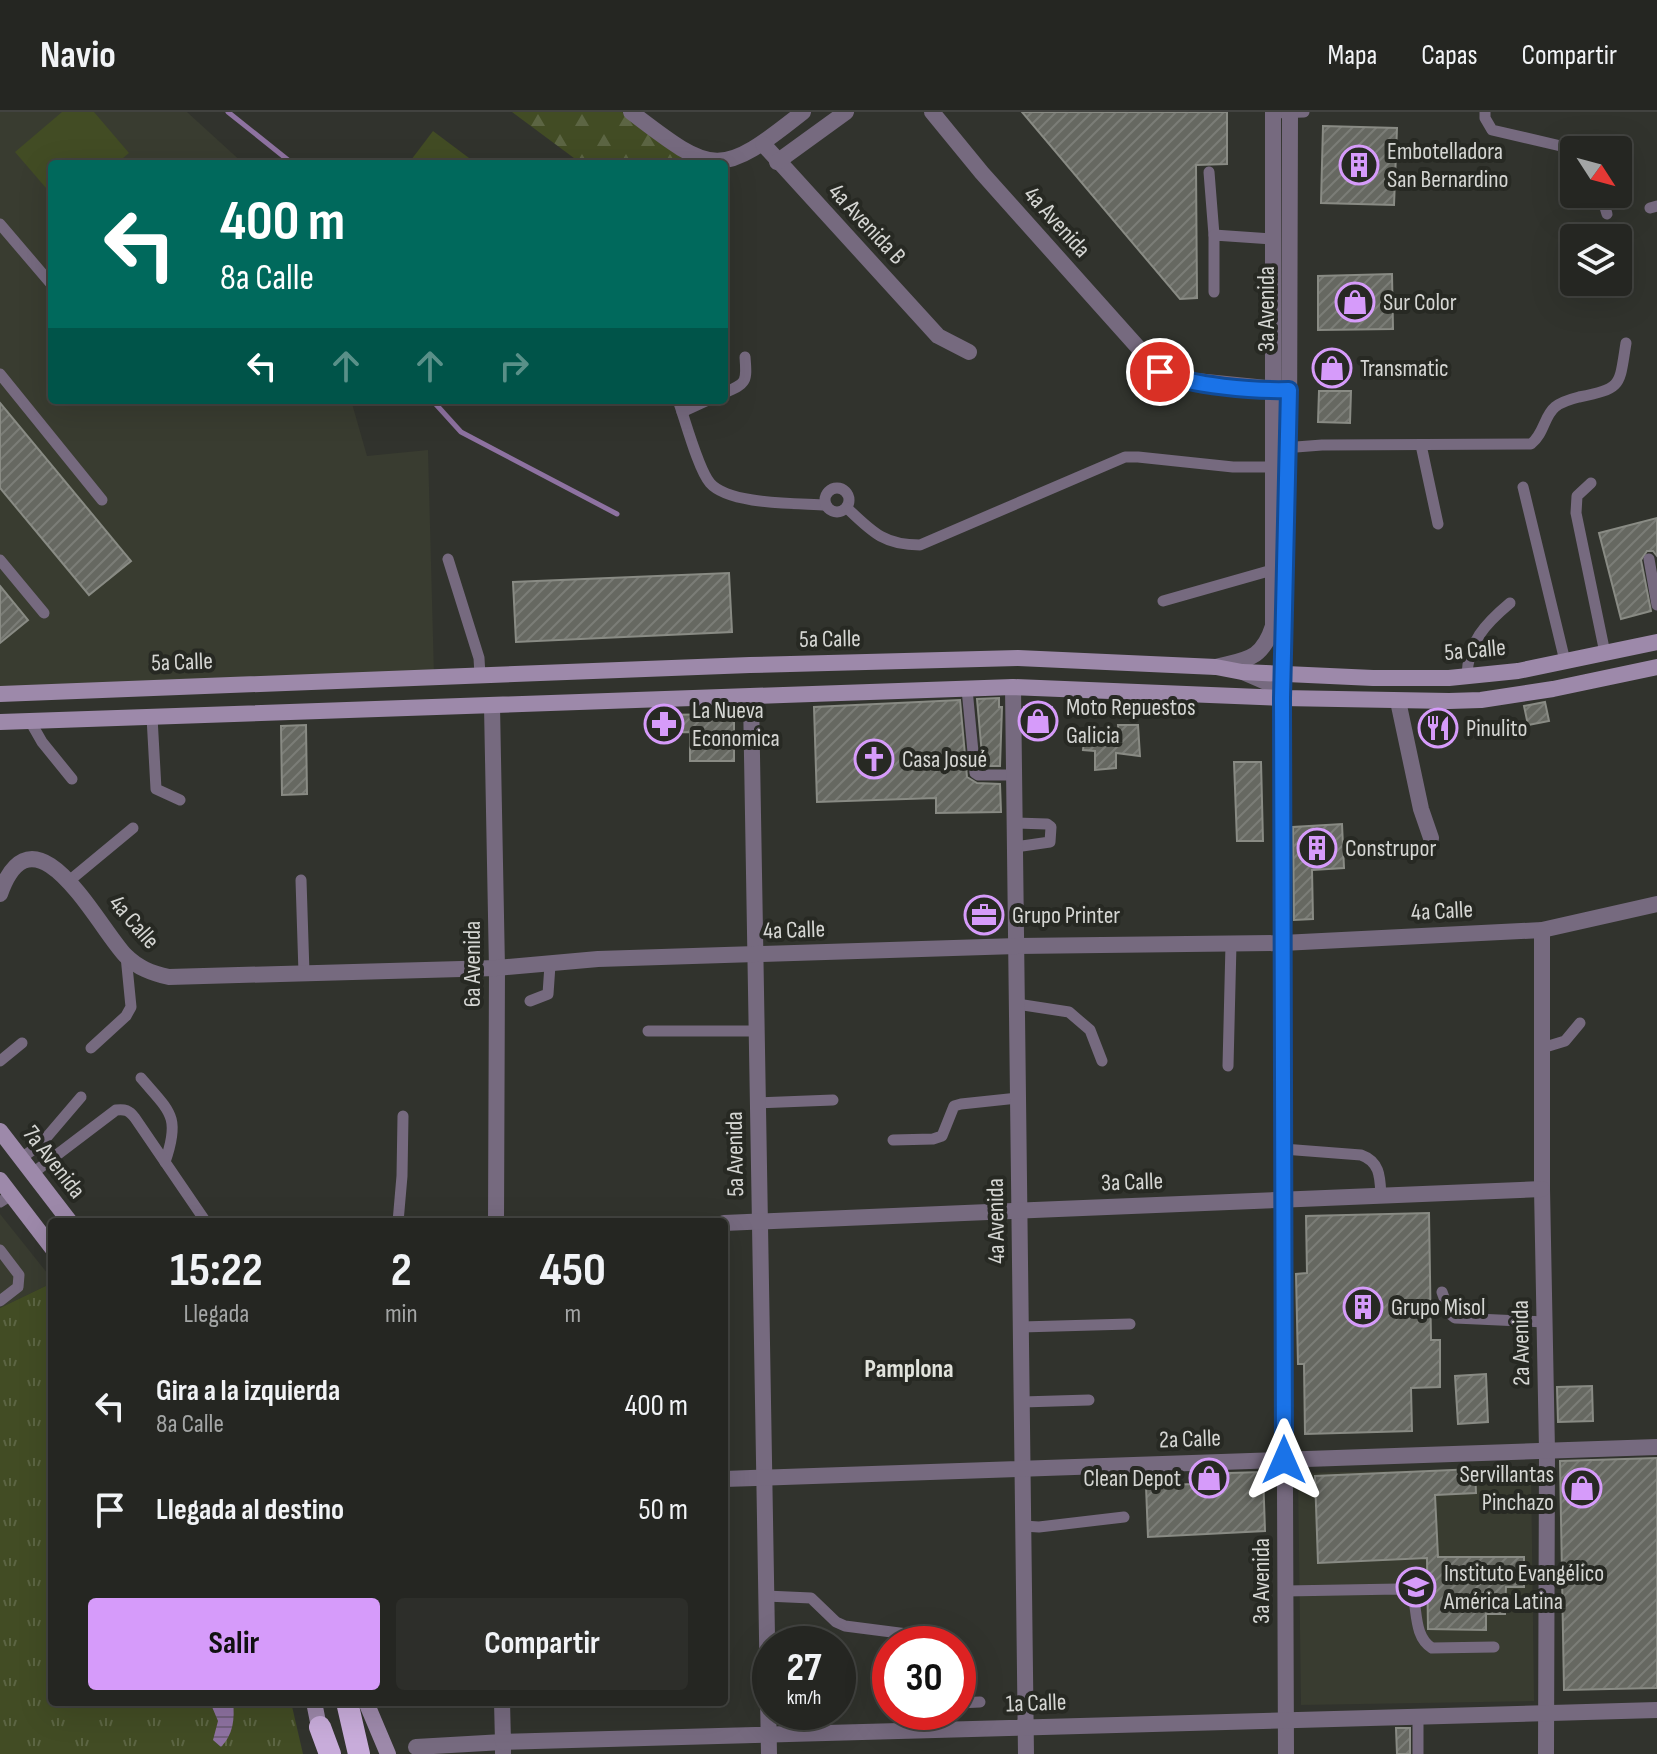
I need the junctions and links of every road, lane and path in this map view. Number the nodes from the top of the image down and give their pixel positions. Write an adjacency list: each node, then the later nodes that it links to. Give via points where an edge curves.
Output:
1 (631, 112): 10 (street)
2 (803, 112): 8 (street)
3 (846, 112): 12 (street)
4 (932, 112): 25 (street, 4a Avenida, via 1160,372 1176,379)
5 (1304, 112): 7 (lane)
6 (1485, 112): 9 (lane, via 1492,130)
7 (1282, 113): 18 (street, 3a Avenida); 25 (street, 3a Avenida)
8 (763, 144): 11 (street); 12 (street, 4a Avenida B)
9 (1560, 146)
10 (701, 160)
11 (728, 160)
12 (777, 162): 22 (street, 4a Avenida B, via 938,336)
13 (1209, 172): 17 (lane)
14 (1605, 208): 15 (lane)
15 (1607, 214)
16 (0, 224): 19 (lane)
17 (1214, 235): 18 (lane); 20 (lane)
18 (1273, 239): 25 (street, 3a Avenida)
19 (48, 280)
20 (1214, 292)
21 (1626, 343): 28 (lane, via 1617,384 1553,408 1540,437 1531,444)
22 (969, 352)
23 (745, 357): 26 (lane, via 747,377)
24 (0, 374): 33 (lane)
25 (1281, 390): 29 (street, 3a Avenida)
26 (728, 391)
27 (680, 406): 34 (lane, via 709,482 725,494)
28 (1421, 445): 29 (lane); 36 (lane)
29 (1281, 448): 30 (street, 3a Avenida); 51 (street, 3a Avenida)
30 (1273, 467): 35 (lane, via 1125,457 920,545 902,545 874,533); 40 (street, 3a Avenida)
31 (1591, 483): 46 (lane, via 1577,496 1576,513)
32 (1523, 487): 47 (lane)
33 (102, 500)
34 (826, 505): 35 (lane, via 836,513); 35 (lane, via 827,493 839,488 849,495)
35 (847, 508)
36 (1438, 524)
37 (448, 559): 52 (lane)
38 (1649, 559): 43 (lane)
39 (0, 560): 44 (lane)
40 (1272, 570): 41 (lane); 48 (street, 3a Avenida, via 1273,626 1267,645 1259,653)
41 (1163, 601)
42 (1510, 603): 53 (lane, via 1475,640)
43 (1657, 605)
44 (44, 613)
45 (1657, 642): 46 (main road, 5a Calle)
46 (1605, 653): 47 (main road, 5a Calle)
47 (1565, 661): 53 (main road, 5a Calle)
48 (1216, 667): 50 (main road, 5a Calle); 52 (main road, 5a Calle, via 1018,658)
49 (1657, 667): 61 (main road, 5a Calle, via 1553,689)
50 (1242, 672): 51 (main road, 5a Calle); 59 (street, via 1275,686)
51 (1282, 673): 54 (main road, 5a Calle); 59 (street, 3a Avenida)
52 (480, 675): 57 (main road, 5a Calle)
53 (1467, 676): 54 (main road, 5a Calle)
54 (1449, 678): 61 (main road)
55 (1013, 687): 56 (main road, 5a Calle); 59 (main road, 5a Calle); 66 (street, 4a Avenida)
56 (967, 689): 58 (main road, 5a Calle); 66 (lane, via 975,773)
57 (0, 694)
58 (751, 697): 62 (main road, 5a Calle); 82 (street, 5a Avenida)
59 (1282, 698): 60 (main road, 5a Calle); 78 (street, 3a Avenida)
60 (1398, 701): 61 (main road, 5a Calle); 71 (street)
61 (1449, 701)
62 (492, 706): 63 (main road, 5a Calle); 84 (street, 6a Avenida)
63 (152, 717): 64 (main road, 5a Calle); 68 (lane, via 156,789)
64 (30, 721): 65 (main road, 5a Calle); 67 (lane)
65 (0, 722)
66 (1015, 775): 69 (street, 4a Avenida)
67 (72, 779)
68 (180, 800)
69 (1015, 823): 72 (street, 4a Avenida); 72 (lane, via 1051,827 1050,842)
70 (133, 828): 74 (lane)
71 (1431, 838)
72 (1015, 847): 80 (street, 4a Avenida)
73 (301, 880): 85 (lane)
74 (69, 881): 75 (street, 4a Calle, via 49,863 31,858 18,864); 81 (street, 4a Calle)
75 (0, 894)
76 (1657, 904): 77 (street, 4a Calle)
77 (1542, 930): 78 (street, 4a Calle); 93 (street, 2a Avenida)
78 (1282, 943): 79 (street, 4a Calle); 105 (street, 3a Avenida)
79 (1231, 944): 80 (street, 4a Calle); 96 (lane)
80 (1017, 946): 82 (street, 4a Calle); 87 (street, 4a Avenida)
81 (126, 955): 85 (street, 4a Calle, via 148,973 169,977); 92 (lane, via 131,1007)
82 (756, 956): 83 (street, 4a Calle); 90 (street, 5a Avenida)
83 (550, 965): 84 (street, 4a Calle); 86 (lane, via 548,994)
84 (497, 968): 85 (street, 4a Calle); 118 (street, 6a Avenida)
85 (304, 973)
86 (530, 1001)
87 (1017, 1004): 95 (lane, via 1069,1012 1090,1030); 99 (street, 4a Avenida)
88 (1580, 1023): 93 (lane, via 1565,1041)
89 (648, 1031): 90 (lane)
90 (757, 1031): 101 (street, 5a Avenida)
91 (22, 1043): 94 (lane)
92 (91, 1048)
93 (1542, 1048): 110 (street, 2a Avenida)
94 (0, 1061)
95 (1102, 1061)
96 (1228, 1066)
97 (141, 1078): 107 (lane, via 172,1114 173,1138)
98 (81, 1097): 106 (lane, via 40,1145)
99 (1018, 1098): 104 (lane, via 954,1106 942,1136); 114 (street, 4a Avenida)
100 (833, 1100): 101 (lane)
101 (758, 1103): 119 (street, 5a Avenida)
102 (403, 1116): 117 (lane)
103 (0, 1131): 106 (main road, 7a Avenida)
104 (893, 1140)
105 (1283, 1149): 111 (lane, via 1371,1159); 113 (street, 3a Avenida)
106 (21, 1158): 108 (main road, 7a Avenida)
107 (165, 1162): 108 (lane, via 130,1111 116,1110); 116 (lane)
108 (33, 1173): 115 (main road, 7a Avenida)
109 (0, 1180): 112 (main road)
110 (1542, 1189): 111 (street, 3a Calle); 125 (street, 2a Avenida)
111 (1381, 1197): 113 (street, 3a Calle)
112 (6, 1198): 121 (main road)
113 (1284, 1201): 114 (street, 3a Calle); 132 (street, 3a Avenida)
114 (1020, 1210): 119 (street, 3a Calle); 127 (street, 4a Avenida)
115 (67, 1218)
116 (203, 1218)
117 (398, 1218)
118 (496, 1218)
119 (760, 1222): 120 (street, 3a Calle); 134 (street, 5a Avenida)
120 (728, 1223)
121 (48, 1244)
122 (0, 1250): 124 (lane, via 19,1275 18,1287)
123 (1442, 1292): 125 (lane, via 1455,1318)
124 (0, 1301)
125 (1544, 1322): 131 (street, 2a Avenida)
126 (1130, 1324): 127 (lane)
127 (1021, 1327): 129 (street, 4a Avenida)
128 (1089, 1400): 129 (lane)
129 (1022, 1402): 133 (street, 4a Avenida)
130 (1657, 1447): 131 (street, 2a Calle)
131 (1547, 1451): 132 (street, 2a Calle); 149 (street, 2a Avenida)
132 (1284, 1460): 133 (street, 2a Calle); 138 (street, 3a Avenida)
133 (1023, 1469): 134 (street, 2a Calle); 137 (street, 4a Avenida)
134 (764, 1478): 135 (street, 2a Calle); 139 (street, 5a Avenida)
135 (728, 1479)
136 (1124, 1517): 137 (lane)
137 (1023, 1526): 153 (street, 4a Avenida)
138 (1285, 1591): 141 (lane, via 1399,1589 1414,1600 1420,1635 1432,1648); 151 (street, 3a Avenida)
139 (766, 1596): 140 (lane, via 811,1598 836,1622); 154 (street, 5a Avenida)
140 (872, 1629)
141 (1494, 1647)
142 (976, 1702): 143 (lane)
143 (980, 1702)
144 (315, 1706): 152 (main road)
145 (348, 1706): 158 (highway)
146 (368, 1706): 159 (main road)
147 (502, 1706): 156 (street)
148 (1657, 1710): 149 (street, 1a Calle)
149 (1545, 1713): 150 (street, 1a Calle); 164 (street, 2a Avenida)
150 (1418, 1717): 151 (street, 1a Calle); 163 (lane)
151 (1286, 1720): 153 (street, 1a Calle); 162 (street, 3a Avenida)
152 (320, 1727): 157 (highway)
153 (1026, 1727): 154 (street, 1a Calle); 161 (street, 4a Avenida)
154 (768, 1734): 156 (street, 1a Calle); 160 (street, 5a Avenida)
155 (416, 1747): 156 (street, 1a Calle)
156 (503, 1748)
157 (328, 1754)
158 (359, 1754)
159 (388, 1754)
160 (769, 1754)
161 (1026, 1754)
162 (1286, 1754)
163 (1418, 1754)
164 (1546, 1754)

